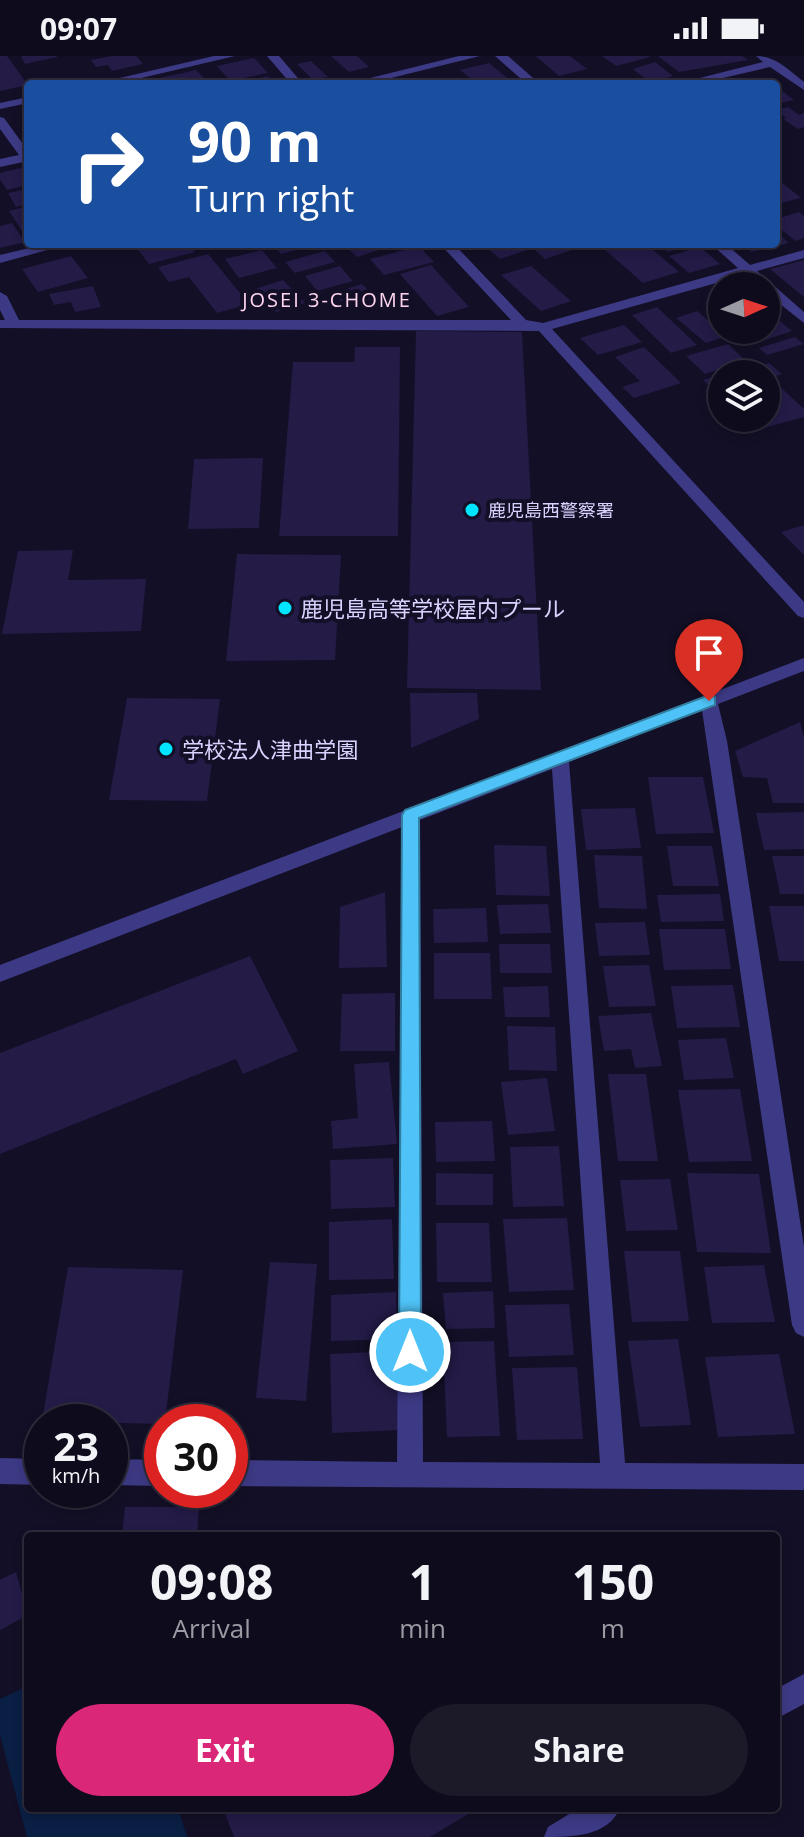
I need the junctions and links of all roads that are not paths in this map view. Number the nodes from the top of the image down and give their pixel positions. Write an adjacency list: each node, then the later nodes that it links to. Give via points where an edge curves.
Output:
1 (229, 56): 6 (street)
2 (273, 56): 7 (street)
3 (474, 56): 8 (street)
4 (501, 56): 9 (street)
5 (767, 60): 10 (street); 11 (street)
6 (118, 80)
7 (294, 80)
8 (369, 80)
9 (529, 80)
10 (696, 80)
11 (804, 87)
12 (24, 101): 13 (street)
13 (0, 106)
14 (0, 121): 15 (street)
15 (24, 153)
16 (24, 158): 17 (street)
17 (0, 163)
18 (45, 248): 22 (street)
19 (451, 248): 27 (street)
20 (723, 248): 23 (street)
21 (804, 254): 23 (street)
22 (0, 259)
23 (748, 269): 25 (street); 28 (street)
24 (0, 296): 26 (street)
25 (804, 319)
26 (7, 324): 27 (street)
27 (522, 324): 28 (street)
28 (543, 327): 29 (street)
29 (804, 612)
30 (804, 664): 31 (street)
31 (709, 701): 32 (street); 35 (street)
32 (560, 758): 33 (street); 40 (street)
33 (411, 815): 34 (street); 39 (street)
34 (0, 974)
35 (804, 1325)
36 (0, 1471): 37 (street)
37 (24, 1472)
38 (248, 1473): 39 (street)
39 (410, 1474): 40 (street)
40 (613, 1475): 41 (street)
41 (804, 1477)
42 (804, 1688): 43 (street)
43 (780, 1703)
44 (599, 1812): 45 (street)
45 (558, 1837)

